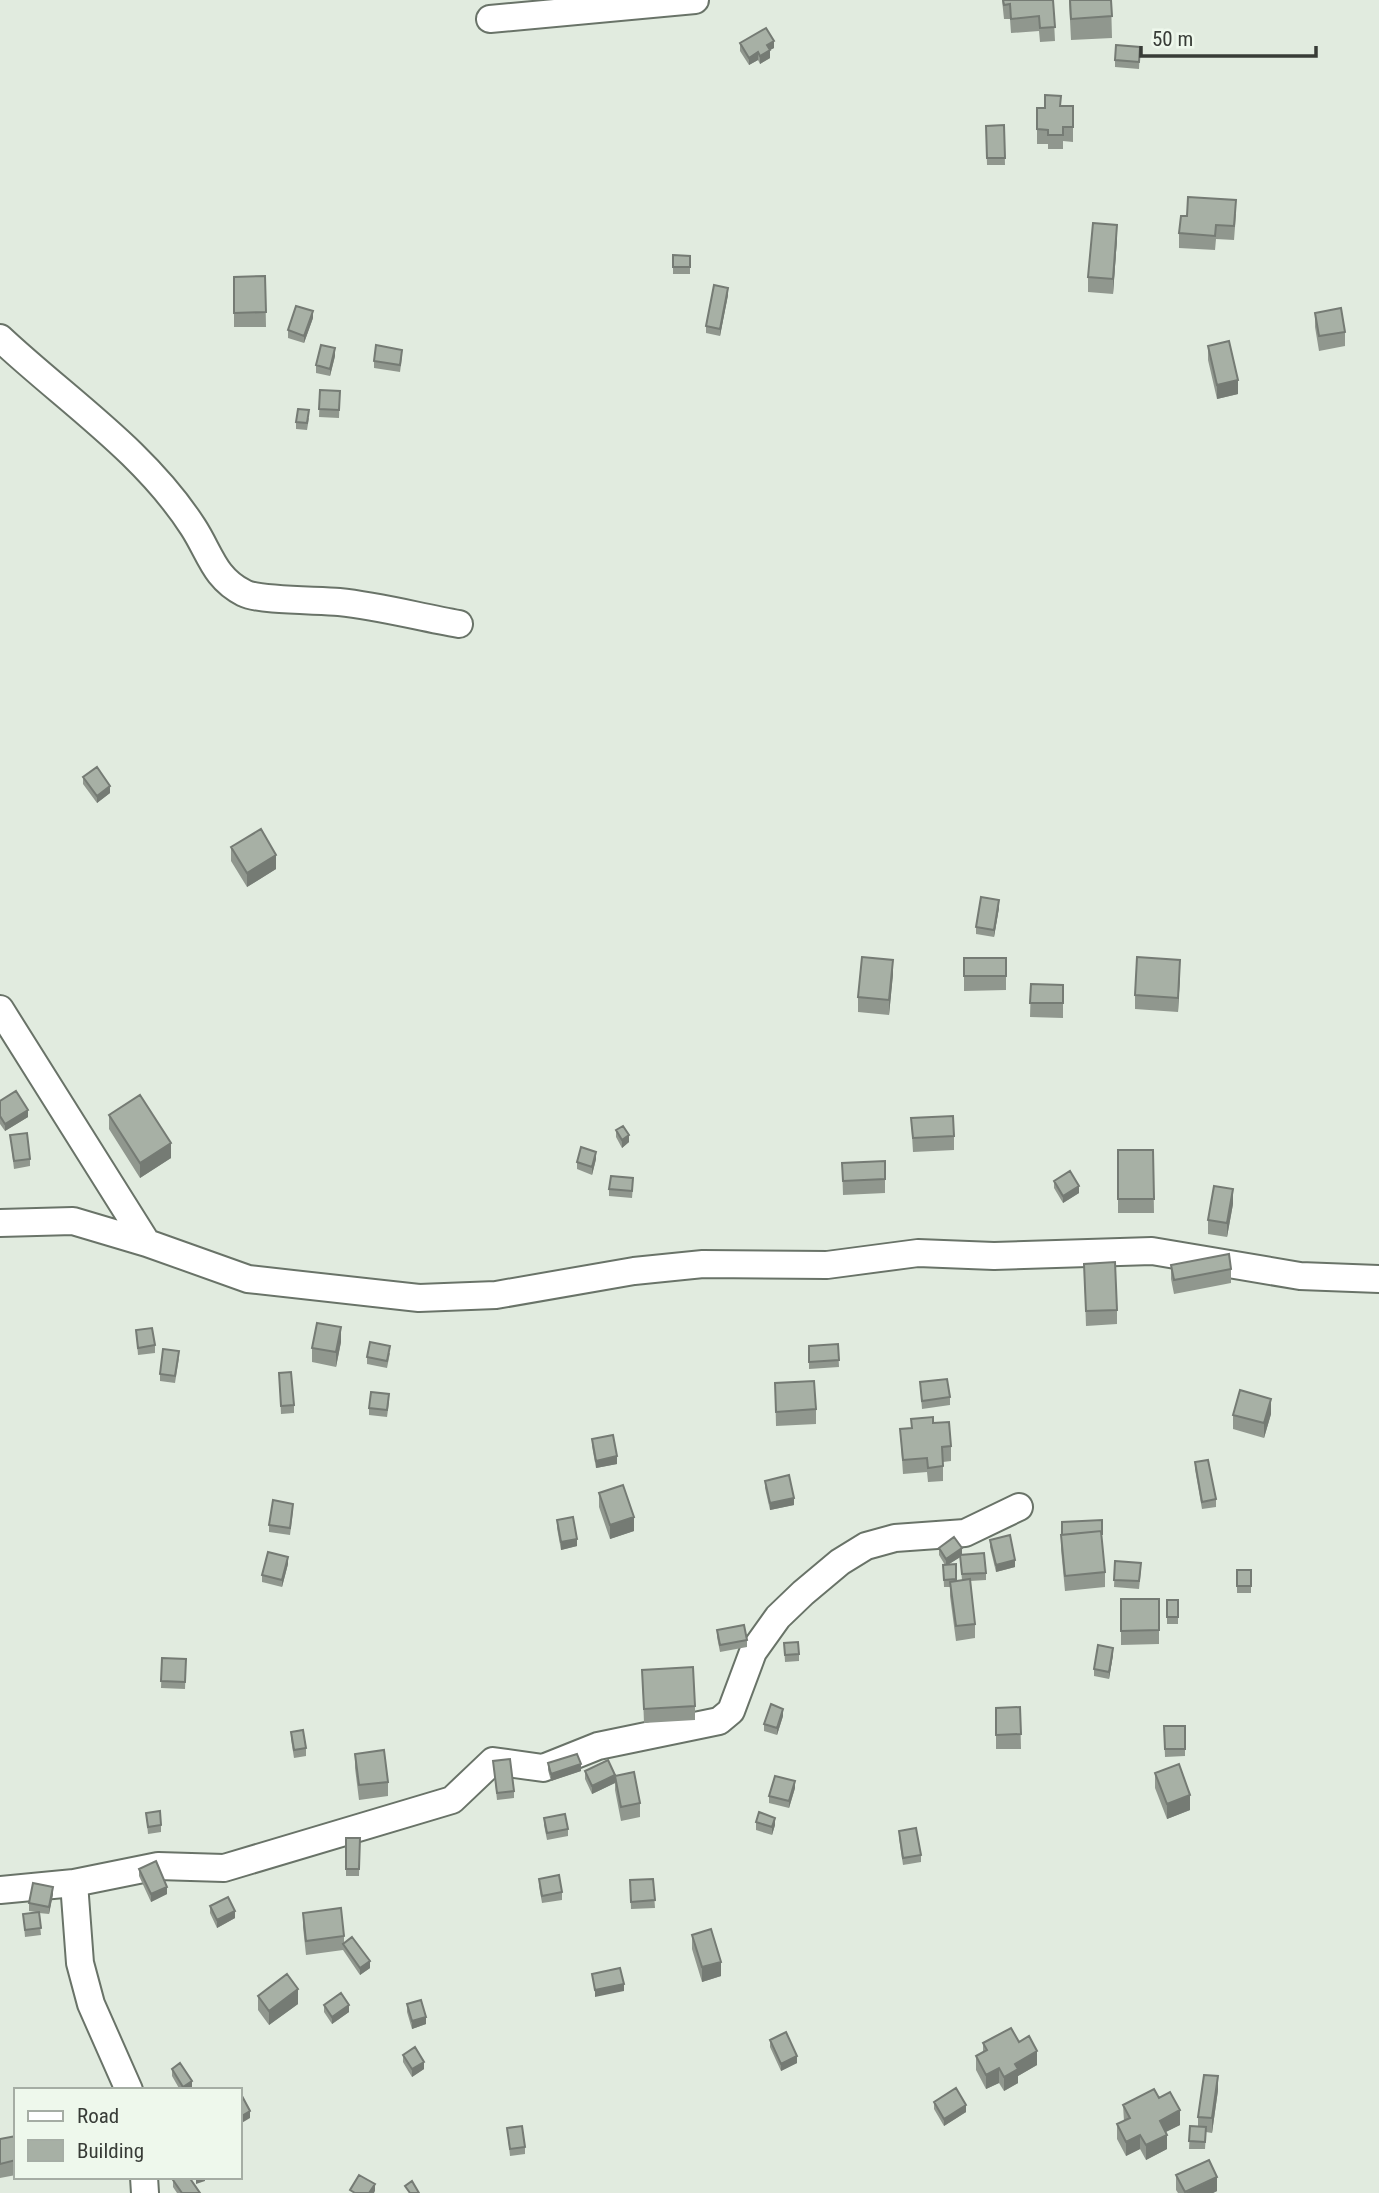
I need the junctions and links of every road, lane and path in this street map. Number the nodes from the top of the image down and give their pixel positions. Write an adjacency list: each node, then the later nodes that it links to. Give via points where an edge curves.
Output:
1 (695, 0): 2 (street)
2 (490, 19)
3 (0, 338): 4 (street, via 112,435 193,526 222,578 246,594 341,602)
4 (459, 624)
5 (0, 1009): 7 (street)
6 (0, 1223): 7 (street, via 73,1221)
7 (147, 1243): 8 (street, via 248,1279 419,1298 496,1296 634,1271 702,1264 827,1265 918,1253 994,1256 1152,1251 1300,1276)
8 (1379, 1279)
9 (1019, 1507): 10 (street, via 965,1533 895,1538 866,1546 840,1562 778,1617 753,1652 731,1712 719,1721 598,1746 542,1768 493,1761 452,1800 224,1868 158,1866)
10 (74, 1884): 11 (street); 12 (street, via 80,1963 90,2004)
11 (0, 1890)
12 (128, 2088)

